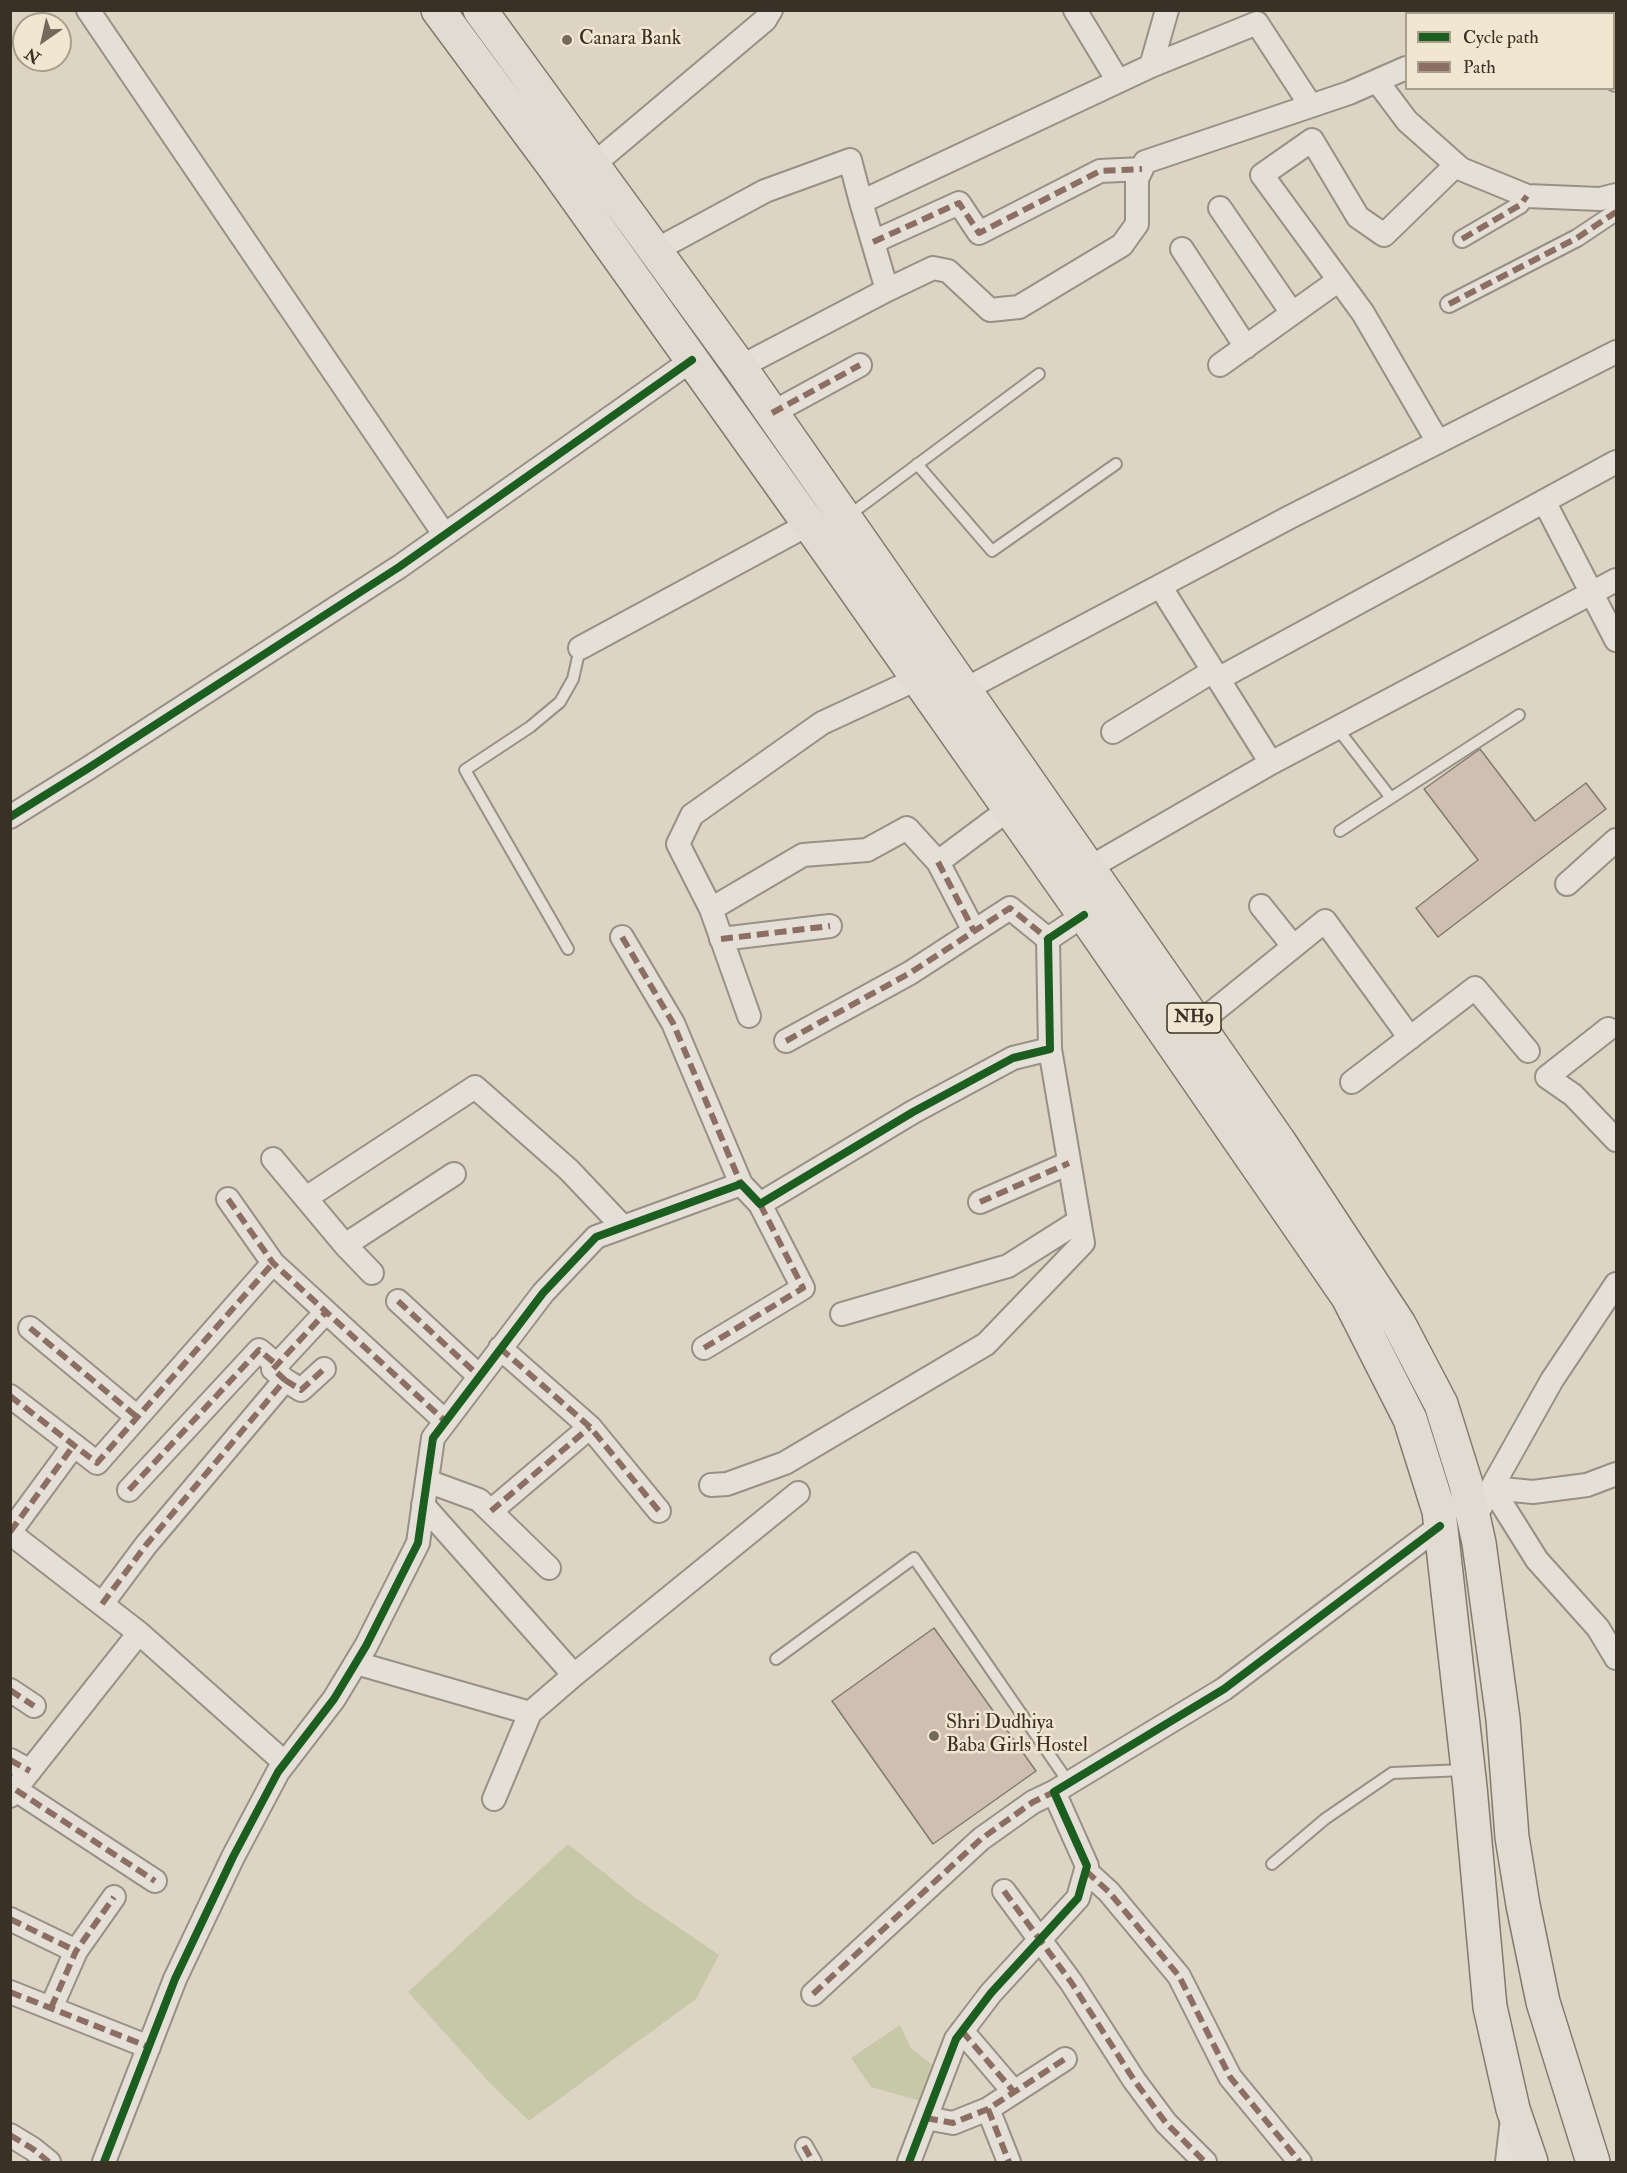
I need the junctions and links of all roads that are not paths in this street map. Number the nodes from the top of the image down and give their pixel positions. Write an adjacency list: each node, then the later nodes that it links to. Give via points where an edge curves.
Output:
1 (88, 10): 43 (street)
2 (438, 10): 30 (highway, NH9)
3 (480, 10): 12 (highway, NH9)
4 (771, 10): 12 (street, via 765,20)
5 (1075, 10): 9 (street)
6 (1167, 10): 7 (street)
7 (1151, 66): 9 (street); 11 (street, via 1257,23)
8 (1405, 69): 10 (street)
9 (1118, 81): 17 (street)
10 (1377, 81): 11 (street); 13 (street, via 1407,121)
11 (1311, 106): 14 (street, via 1145,162)
12 (594, 164): 23 (highway, NH9)
13 (1456, 165): 16 (street); 24 (street, via 1384,235 1358,217 1312,140 1262,175)
14 (1142, 169): 21 (street, via 1100,171 979,233 959,203); 25 (street, via 1137,179 1137,224 1122,245 1019,307 990,310 948,271 933,268)
15 (1617, 195): 16 (street, via 1600,199)
16 (1527, 196): 20 (street, via 1520,205)
17 (861, 202): 21 (street); 23 (street, via 850,160 765,191)
18 (1220, 208): 27 (street)
19 (1617, 212): 26 (street, via 1577,238)
20 (1462, 239)
21 (873, 242): 25 (street)
22 (1182, 249): 28 (street)
23 (656, 250): 33 (highway, NH9)
24 (1339, 280): 27 (street); 36 (street, via 1363,313)
25 (887, 290): 33 (street)
26 (1449, 304)
27 (1292, 313): 28 (street)
28 (1246, 346): 32 (street)
29 (1617, 352): 36 (street)
30 (692, 360): 42 (highway, NH9); 43 (street)
31 (860, 365): 35 (street)
32 (1220, 365)
33 (740, 367): 35 (highway, NH9)
34 (1039, 374): 38 (lane)
35 (772, 413): 41 (highway, NH9)
36 (1438, 442): 45 (street)
37 (1617, 462): 40 (street)
38 (917, 464): 39 (lane, via 992,551); 41 (lane)
39 (1116, 464)
40 (1544, 501): 46 (street); 49 (street)
41 (845, 518): 51 (highway, NH9)
42 (809, 524): 48 (street); 50 (highway, NH9)
43 (444, 534): 58 (street, via 399,567)
44 (1617, 580): 46 (street)
45 (1160, 586): 49 (street); 51 (street)
46 (1592, 593): 47 (street); 53 (street)
47 (1617, 640)
48 (580, 648): 73 (lane, via 573,679 560,702 530,728 465,770)
49 (1216, 675): 54 (street); 55 (street)
50 (916, 679): 57 (highway, NH9); 65 (street, via 822,723 692,815 678,843)
51 (964, 690): 62 (highway, NH9)
52 (1519, 715): 56 (lane)
53 (1337, 728): 55 (street); 56 (lane)
54 (1113, 732)
55 (1271, 763): 62 (street)
56 (1391, 798): 59 (lane)
57 (1008, 809): 61 (street); 66 (highway, NH9)
58 (10, 817)
59 (1340, 831)
60 (1617, 840): 63 (street)
61 (938, 862): 65 (street, via 907,828 867,850 803,855); 68 (street)
62 (1089, 868): 75 (highway, NH9)
63 (1567, 884)
64 (1261, 906): 72 (street)
65 (711, 909): 70 (street)
66 (1084, 915): 71 (street); 121 (highway, NH9, via 1348,1297 1410,1419 1439,1511)
67 (830, 927): 70 (street)
68 (974, 931): 71 (street, via 1010,908); 78 (street, via 910,973)
69 (622, 938): 86 (street, via 673,1023)
70 (721, 939): 74 (street)
71 (1048, 939): 79 (street)
72 (1293, 946): 75 (street); 77 (street, via 1325,921)
73 (568, 949)
74 (749, 1016)
75 (1198, 1024): 120 (highway, NH9, via 1399,1324 1442,1404)
76 (1608, 1029): 82 (street, via 1547,1077 1573,1095)
77 (1410, 1038): 80 (street, via 1475,988); 81 (street)
78 (786, 1041)
79 (1050, 1049): 84 (street); 90 (street, via 1013,1058 913,1112)
80 (1528, 1051)
81 (1352, 1082)
82 (1617, 1140)
83 (273, 1159): 87 (street)
84 (1070, 1163): 89 (street); 91 (street)
85 (454, 1174): 93 (street)
86 (741, 1184): 90 (street); 92 (street)
87 (306, 1198): 92 (street, via 475,1087 568,1170); 93 (street)
88 (228, 1199): 94 (street)
89 (980, 1202)
90 (760, 1204): 102 (street, via 803,1288)
91 (1079, 1221): 99 (street, via 1008,1266); 113 (street, via 1083,1243 986,1344 785,1463 728,1484)
92 (623, 1227): 101 (street, via 596,1237 543,1293)
93 (345, 1245): 95 (street)
94 (273, 1263): 98 (street); 107 (street)
95 (372, 1273)
96 (1617, 1284): 114 (street, via 1552,1380)
97 (399, 1301): 105 (street)
98 (326, 1312): 104 (street); 108 (street)
99 (842, 1314)
100 (30, 1328): 107 (street)
101 (500, 1348): 105 (street); 109 (street)
102 (704, 1348)
103 (324, 1369): 104 (street, via 301,1390)
104 (281, 1373): 115 (street, via 259,1350); 124 (street)
105 (479, 1376): 108 (street)
106 (10, 1396): 110 (street)
107 (137, 1417): 110 (street, via 97,1463)
108 (445, 1421): 112 (street, via 433,1438)
109 (590, 1427): 118 (street); 119 (street)
110 (74, 1445): 122 (street)
111 (1617, 1474): 114 (street, via 1587,1485 1533,1492)
112 (427, 1481): 117 (street); 118 (street, via 479,1500)
113 (711, 1485)
114 (1492, 1488): 120 (street); 126 (street, via 1538,1560)
115 (129, 1490)
116 (798, 1493): 130 (street)
117 (423, 1505): 129 (street, via 418,1542); 130 (street)
118 (491, 1511): 123 (street)
119 (659, 1511)
120 (1474, 1519): 170 (highway, NH9, via 1503,1719 1512,1838 1523,1905 1543,2002)
121 (1440, 1526): 136 (highway, NH9); 138 (street, via 1224,1689)
122 (10, 1533): 124 (street)
123 (549, 1569)
124 (102, 1604): 125 (street)
125 (139, 1633): 135 (street); 137 (street)
126 (1607, 1633): 127 (street)
127 (1617, 1658)
128 (776, 1659): 138 (lane, via 914,1558)
129 (356, 1663): 133 (street); 135 (street)
130 (574, 1675): 133 (street)
131 (10, 1690): 132 (street)
132 (34, 1706)
133 (530, 1713): 140 (street)
134 (10, 1760): 137 (street)
135 (285, 1763): 153 (street, via 223,1877 175,1979)
136 (1467, 1769): 141 (lane, via 1392,1773 1325,1819); 157 (highway, NH9, via 1490,2007)
137 (30, 1771): 139 (street)
138 (1062, 1788): 142 (street); 150 (street, via 1033,1802 981,1839)
139 (13, 1793): 143 (street)
140 (494, 1798)
141 (1272, 1864)
142 (1086, 1871): 147 (street, via 1078,1898); 167 (street, via 1109,1892 1179,1976 1230,2077)
143 (155, 1881)
144 (1004, 1892): 147 (street)
145 (114, 1898): 148 (street)
146 (10, 1919): 148 (street)
147 (1040, 1939): 152 (street); 166 (street, via 1134,2080 1166,2123)
148 (76, 1951): 151 (street)
149 (10, 1992): 151 (street)
150 (813, 1994)
151 (51, 2008): 153 (street)
152 (962, 2031): 155 (street); 158 (street)
153 (149, 2047): 162 (street)
154 (1065, 2059): 155 (street)
155 (1014, 2092): 156 (street)
156 (988, 2109): 158 (street, via 953,2123); 165 (street)
157 (1513, 2109): 168 (street); 169 (highway, NH9)
158 (926, 2118): 164 (street)
159 (10, 2135): 161 (street)
160 (804, 2146): 163 (street)
161 (49, 2163)
162 (104, 2163)
163 (813, 2163)
164 (909, 2163)
165 (1009, 2163)
166 (1205, 2163)
167 (1300, 2163)
168 (1507, 2163)
169 (1531, 2163)
170 (1593, 2163)

